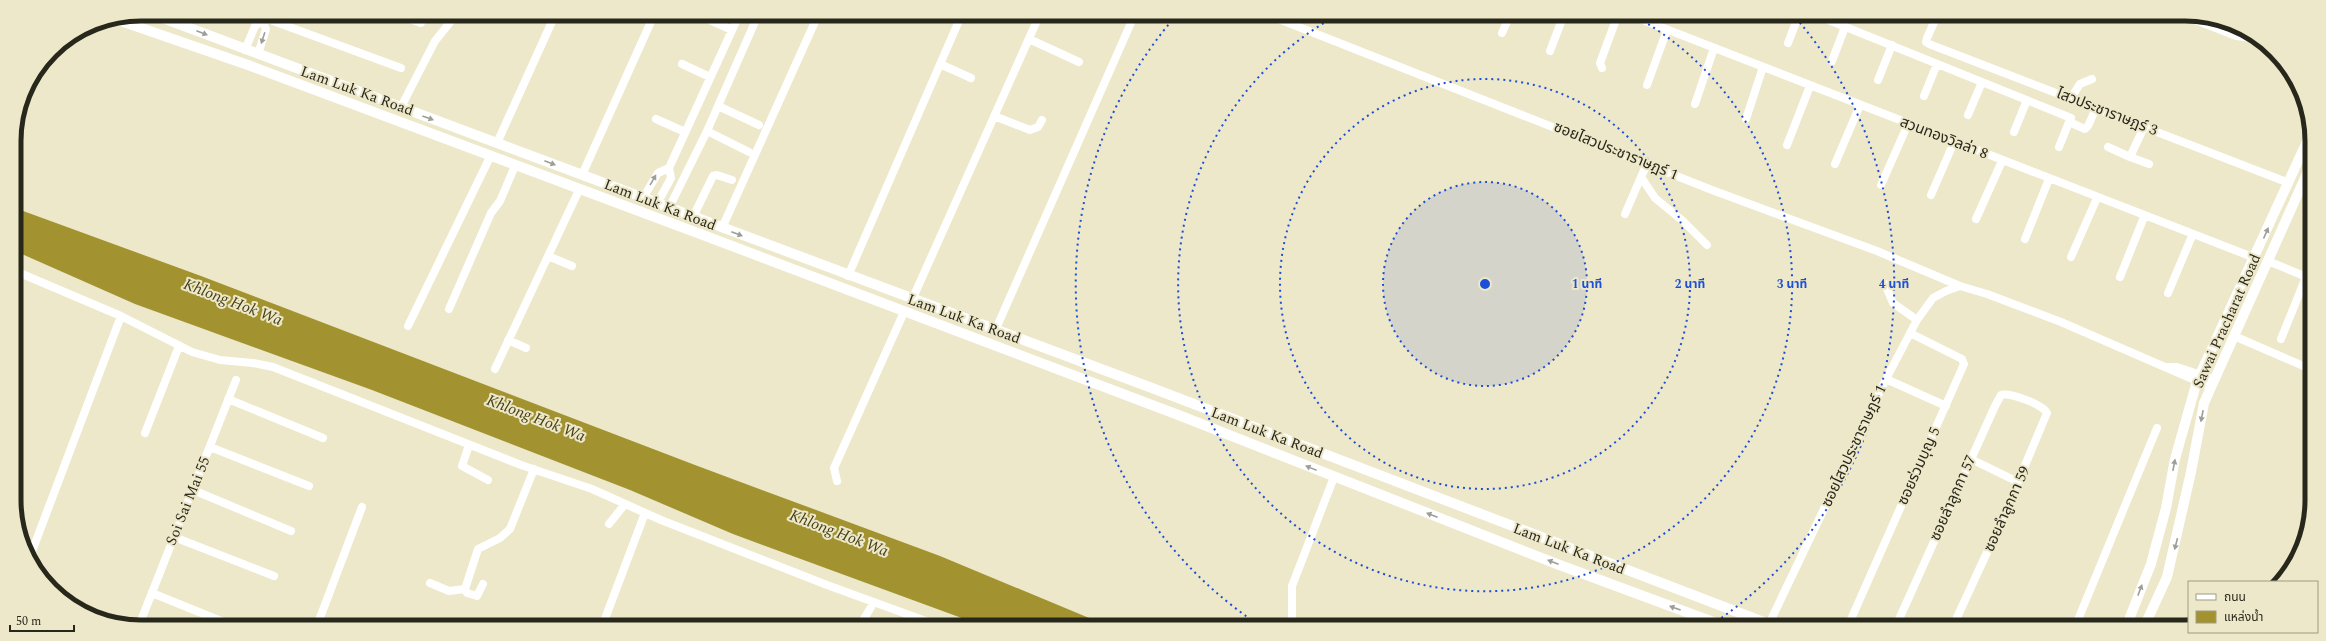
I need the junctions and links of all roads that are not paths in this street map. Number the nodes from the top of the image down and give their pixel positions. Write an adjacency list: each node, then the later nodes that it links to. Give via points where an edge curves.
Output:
1 (170, 21): 36 (main road, Lam Luk Ka Road, one-way to 36)
2 (260, 21): 36 (street, via 255,26)
3 (264, 21): 38 (street, one-way to 38, via 266,29)
4 (271, 21): 45 (street)
5 (416, 21): 26 (street)
6 (451, 21): 60 (street, via 435,41)
7 (552, 21): 75 (street)
8 (651, 21): 89 (street)
9 (712, 21): 28 (street)
10 (736, 21): 28 (street)
11 (755, 21): 59 (street)
12 (815, 21): 106 (street)
13 (959, 21): 42 (street)
14 (1037, 21): 32 (street)
15 (1132, 21): 129 (street)
16 (1284, 21): 84 (street, ซอยไสวประชาราษฎร์ 1)
17 (1507, 21): 30 (street)
18 (1561, 21): 37 (street)
19 (1616, 21): 46 (street, via 1600,63)
20 (1645, 21): 29 (street, สวนทองวิลล่า 8)
21 (1796, 21): 33 (street)
22 (1831, 21): 27 (street)
23 (1935, 21): 55 (street, ไสวประชาราษฎร์ 3, via 1926,42)
24 (124, 22): 82 (main road, Lam Luk Ka Road, via 248,65)
25 (2200, 22): 31 (street)
26 (421, 23)
27 (1845, 27): 34 (street); 39 (street)
28 (732, 30): 47 (street)
29 (1667, 30): 35 (street, สวนทองวิลล่า 8); 52 (street)
30 (1502, 33)
31 (2245, 37)
32 (1029, 39): 40 (street); 63 (street)
33 (1788, 42)
34 (1892, 45): 43 (street); 50 (street)
35 (1714, 48): 44 (street, สวนทองวิลล่า 8); 57 (street)
36 (245, 50): 38 (main road, Lam Luk Ka Road)
37 (1550, 51)
38 (258, 54): 60 (main road, Lam Luk Ka Road)
39 (1832, 61)
40 (1079, 62)
41 (682, 64): 47 (street)
42 (940, 64): 48 (street); 116 (street)
43 (1936, 64): 51 (street); 54 (street)
44 (1763, 67): 53 (street, สวนทองวิลล่า 8); 65 (street)
45 (402, 68)
46 (1602, 68)
47 (710, 77): 72 (street)
48 (971, 78)
49 (2092, 79): 55 (street, via 2080,84)
50 (1878, 80)
51 (1982, 82): 56 (street); 62 (street)
52 (1646, 85)
53 (1810, 86): 58 (street, สวนทองวิลล่า 8); 76 (street)
54 (1924, 96)
55 (2071, 98): 61 (street, ไสวประชาราษฎร์ 3)
56 (2027, 100): 67 (street, via 2071,118); 73 (street)
57 (1695, 104)
58 (1860, 105): 68 (street, สวนทองวิลล่า 8); 85 (street)
59 (718, 106): 69 (street); 71 (street)
60 (401, 108): 75 (main road, Lam Luk Ka Road, one-way to 75)
61 (2096, 108): 67 (street, via 2085,129); 70 (street, ไสวประชาราษฎร์ 3)
62 (1968, 115)
63 (994, 116): 66 (street, via 1030,130 1038,127); 123 (street)
64 (656, 119): 72 (street)
65 (1746, 119)
66 (1042, 120)
67 (2069, 122): 77 (street)
68 (1908, 124): 74 (street, สวนทองวิลล่า 8); 94 (street)
69 (759, 125)
70 (2144, 127): 81 (street); 93 (street, ไสวประชาราษฎร์ 3)
71 (707, 131): 80 (street); 101 (street)
72 (685, 132): 88 (street)
73 (2014, 132)
74 (1954, 142): 83 (street, สวนทองวิลล่า 8); 97 (street)
75 (497, 143): 89 (main road, Lam Luk Ka Road, one-way to 89)
76 (1787, 145)
77 (2059, 147)
78 (2108, 147): 81 (street)
79 (2305, 147): 93 (main road, Sawai Pracharat Road)
80 (749, 152)
81 (2130, 156): 86 (street)
82 (490, 157): 87 (main road, Lam Luk Ka Road); 128 (street)
83 (2002, 161): 91 (street, สวนทองวิลล่า 8); 105 (street)
84 (1647, 164): 90 (street); 121 (street, ซอยไสวประชาราษฎร์ 1, via 1877,251)
85 (1835, 164)
86 (2149, 164)
87 (515, 166): 96 (main road, Lam Luk Ka Road); 124 (street, via 500,201 491,213)
88 (669, 168): 98 (street, one-way to 88, via 658,172); 100 (street, via 671,178)
89 (582, 175): 98 (main road, Lam Luk Ka Road)
90 (1641, 177): 102 (street); 109 (street, via 1655,198)
91 (2049, 179): 99 (street, สวนทองวิลล่า 8); 108 (street)
92 (732, 180): 104 (street, via 713,176)
93 (2289, 183): 112 (main road, Sawai Pracharat Road, one-way to 93)
94 (1881, 185)
95 (2305, 189): 113 (main road, Sawai Pracharat Road)
96 (579, 190): 110 (street); 125 (main road, Lam Luk Ka Road)
97 (1931, 195)
98 (642, 198): 100 (main road, Lam Luk Ka Road)
99 (2097, 198): 103 (street, สวนทองวิลล่า 8); 111 (street)
100 (657, 204): 101 (main road, Lam Luk Ka Road)
101 (669, 208): 104 (main road, Lam Luk Ka Road)
102 (1625, 214)
103 (2144, 217): 107 (street, สวนทองวิลล่า 8); 117 (street)
104 (693, 218): 106 (main road, Lam Luk Ka Road)
105 (1976, 219)
106 (722, 228): 116 (main road, Lam Luk Ka Road, one-way to 116)
107 (2192, 236): 112 (street, สวนทองวิลล่า 8); 122 (street)
108 (2025, 239)
109 (1707, 245)
110 (548, 256): 114 (street); 133 (street)
111 (2072, 257)
112 (2255, 258): 134 (main road, Sawai Pracharat Road)
113 (2268, 261): 118 (street); 131 (main road, Sawai Pracharat Road)
114 (572, 266)
115 (21, 274): 126 (street)
116 (848, 276): 123 (main road, Lam Luk Ka Road)
117 (2120, 277)
118 (2305, 277)
119 (2305, 283): 132 (street)
120 (1885, 284): 127 (street, via 1893,303)
121 (1960, 286): 127 (street, ซอยไสวประชาราษฎร์ 1, via 1933,298); 140 (street, ซอยไสวประชาราษฎร์ 1, via 2043,315 2169,367 2177,367)
122 (2168, 293)
123 (912, 300): 129 (main road, Lam Luk Ka Road)
124 (449, 309)
125 (904, 312): 154 (main road, Lam Luk Ka Road, one-way to 125, via 1181,416); 156 (street, via 834,468)
126 (121, 316): 135 (street); 166 (street)
127 (1917, 320): 130 (street, ซอยไสวประชาราษฎร์ 1)
128 (408, 326)
129 (995, 331): 181 (main road, Lam Luk Ka Road)
130 (1910, 333): 141 (street, ซอยไสวประชาราษฎร์ 1); 146 (street, ซอยร่วมบุญ 5, via 1964,361)
131 (2234, 336): 137 (main road, Sawai Pracharat Road); 138 (street)
132 (2281, 339)
133 (508, 340): 136 (street); 139 (street)
134 (2214, 345): 137 (main road); 140 (main road, Sawai Pracharat Road)
135 (179, 346): 148 (street); 150 (street, via 204,356 273,367)
136 (526, 348)
137 (2227, 351): 143 (main road, Sawai Pracharat Road)
138 (2305, 367)
139 (495, 369)
140 (2198, 378): 143 (street, ซอยไสวประชาราษฎร์ 1); 187 (main road, Sawai Pracharat Road, one-way to 140, via 2151,564 2166,508 2175,459)
141 (1886, 379): 146 (street); 182 (street, ซอยไสวประชาราษฎร์ 1)
142 (236, 380): 144 (street, Soi Sai Mai 55)
143 (2212, 383): 188 (main road, Sawai Pracharat Road, one-way to 188, via 2204,403 2190,480 2167,578)
144 (228, 400): 149 (street); 151 (street, Soi Sai Mai 55)
145 (2026, 400): 152 (street, ซอยลำลูกกา 57, via 2010,394 2001,396); 157 (street, ซอยลำลูกกา 59, via 2042,407 2047,413)
146 (1946, 406): 183 (street, ซอยร่วมบุญ 5)
147 (2157, 428): 186 (street)
148 (146, 433)
149 (323, 438)
150 (469, 445): 153 (street); 155 (street, via 462,466)
151 (210, 447): 158 (street); 159 (street, Soi Sai Mai 55)
152 (1971, 459): 157 (street); 184 (street, ซอยลำลูกกา 57)
153 (534, 469): 160 (street); 170 (street, via 510,529 500,538 478,549)
154 (1334, 477): 179 (street, via 1292,586); 180 (main road, Lam Luk Ka Road, one-way to 154)
155 (488, 480)
156 (837, 480)
157 (2018, 482): 185 (street, ซอยลำลูกกา 59)
158 (309, 486)
159 (193, 490): 164 (street); 165 (street, Soi Sai Mai 55)
160 (625, 504): 162 (street); 163 (street)
161 (362, 507): 175 (street)
162 (644, 512): 172 (street); 176 (street)
163 (609, 524)
164 (291, 531)
165 (174, 537): 167 (street); 171 (street, Soi Sai Mai 55)
166 (32, 551)
167 (274, 576)
168 (430, 583): 170 (street, via 449,591)
169 (483, 584): 170 (street, via 477,596 467,593)
170 (465, 589)
171 (152, 593): 173 (street, Soi Sai Mai 55); 174 (street)
172 (874, 602): 177 (street); 178 (street)
173 (141, 620)
174 (219, 620)
175 (319, 620)
176 (604, 620)
177 (863, 620)
178 (921, 620)
179 (1292, 620)
180 (1708, 620)
181 (1759, 620)
182 (1774, 620)
183 (1851, 620)
184 (1899, 620)
185 (1956, 620)
186 (2077, 620)
187 (2129, 620)
188 (2147, 620)

